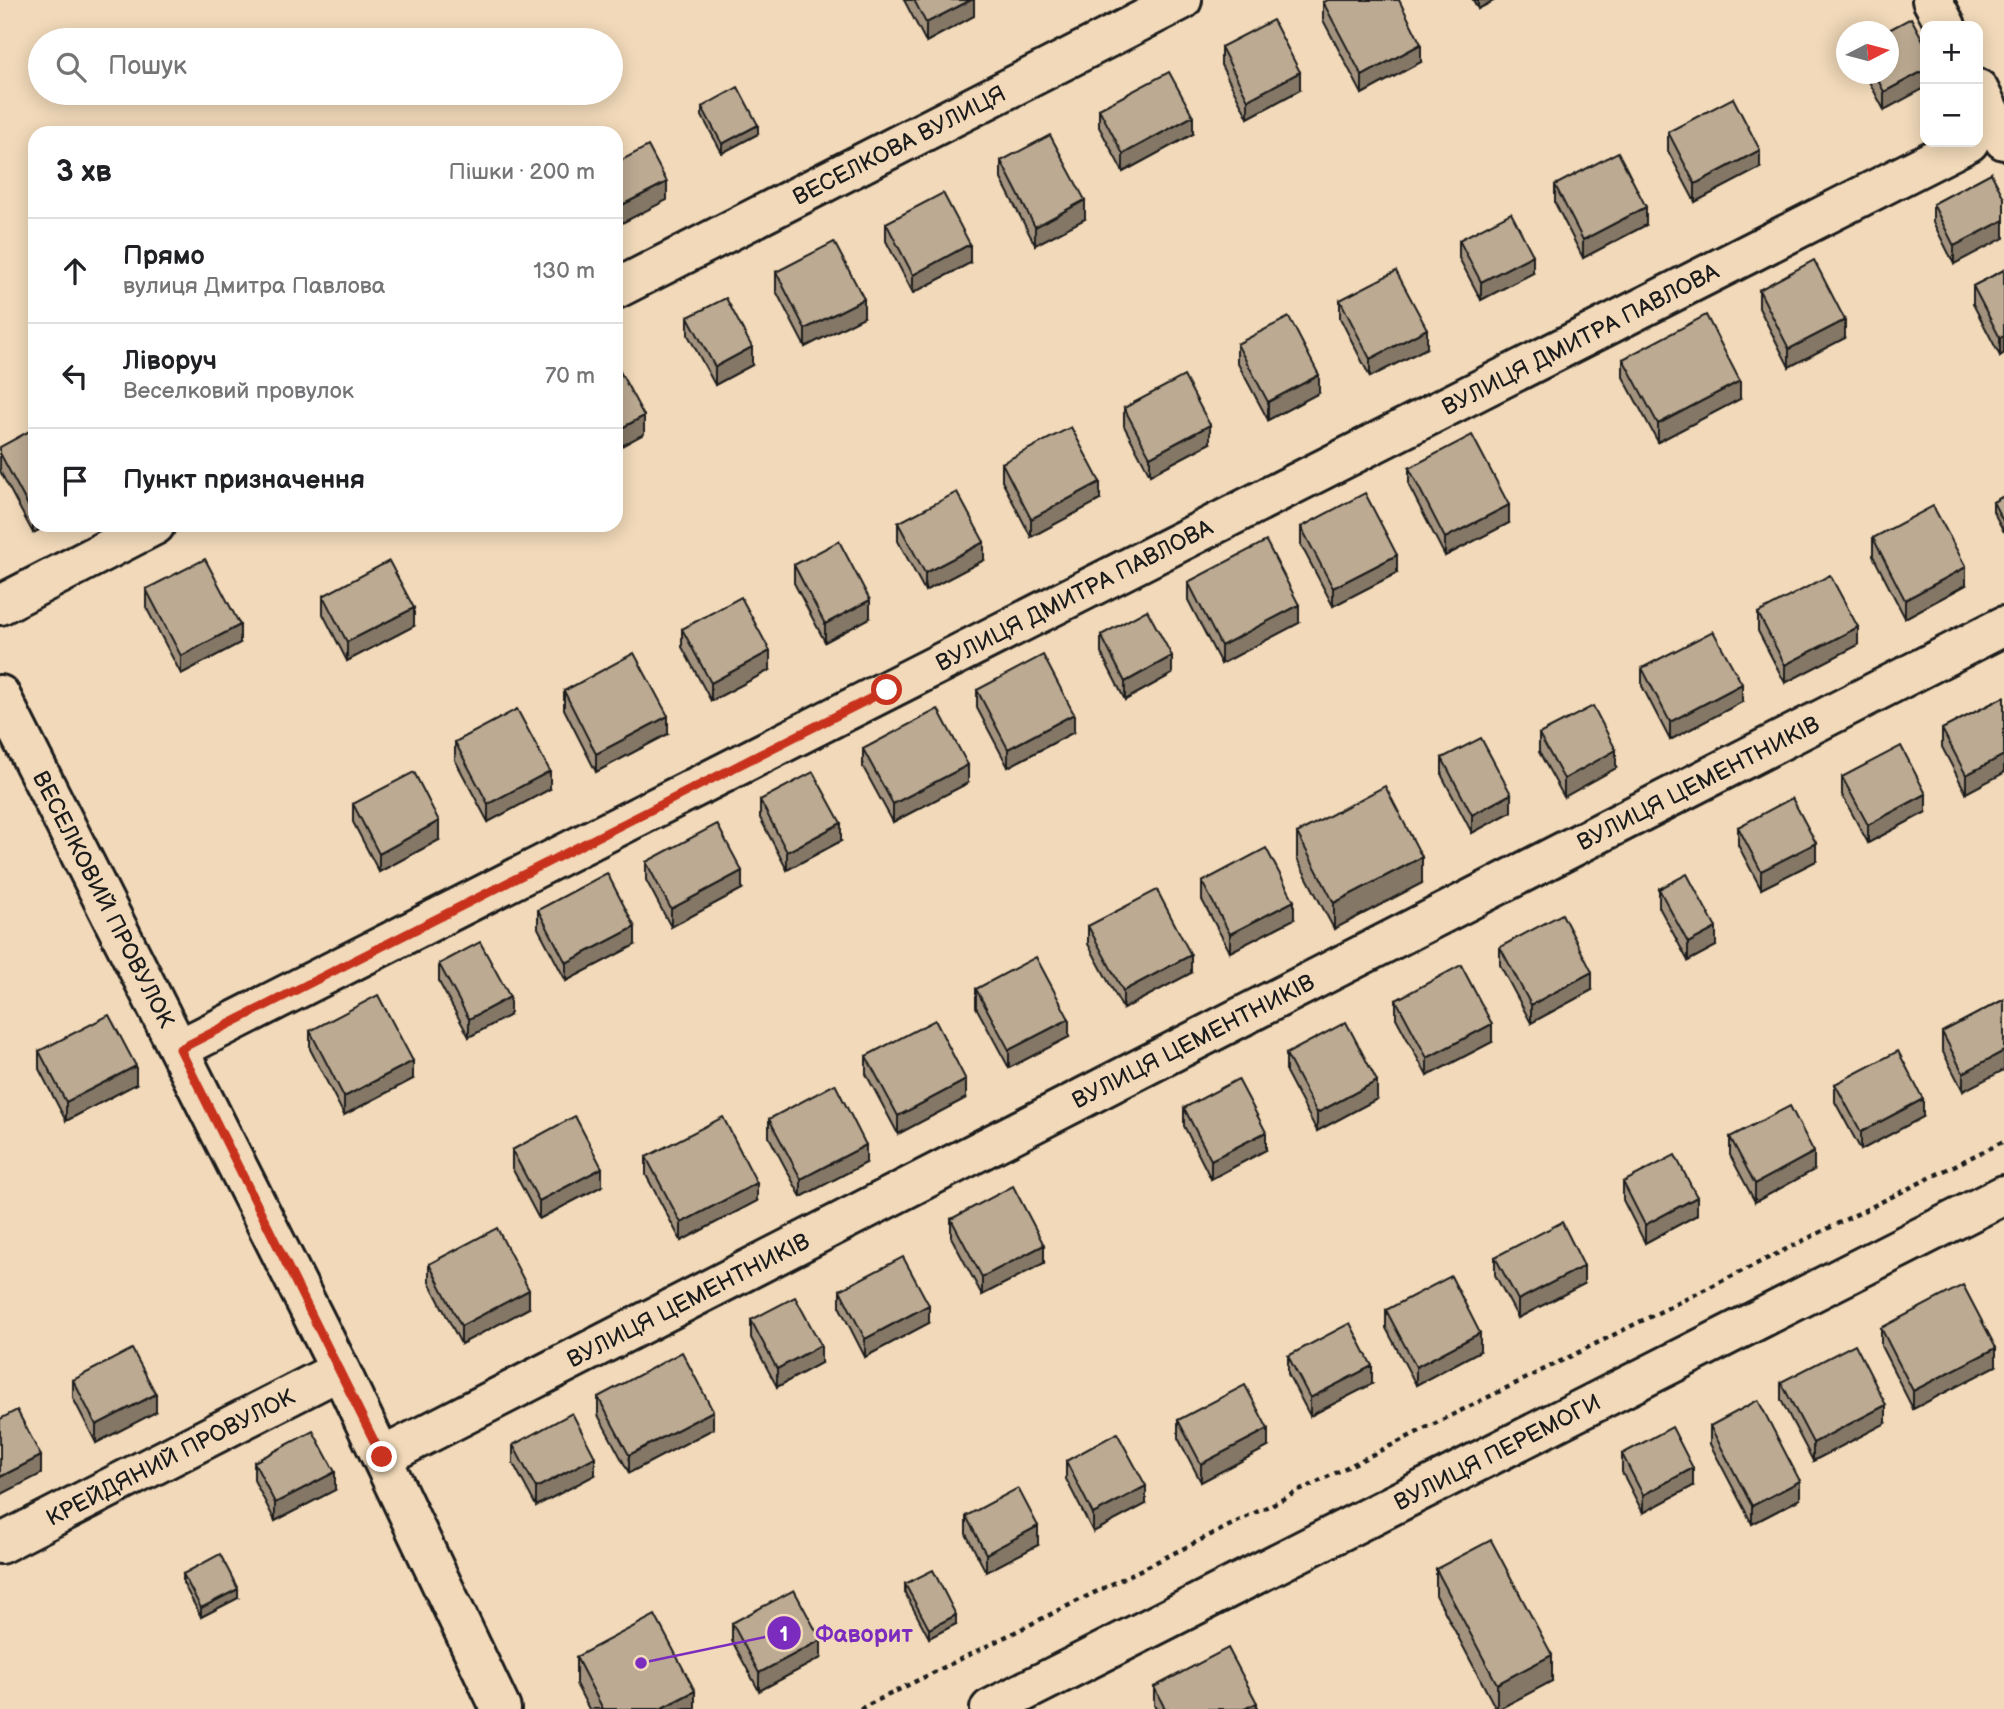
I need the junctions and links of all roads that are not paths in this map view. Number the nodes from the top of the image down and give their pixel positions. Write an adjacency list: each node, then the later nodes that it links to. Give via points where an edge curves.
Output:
1 (1182, 0): 6 (street, ВЕСЕЛКОВА ВУЛИЦЯ)
2 (1932, 0): 3 (street)
3 (1942, 21)
4 (1983, 116): 5 (street)
5 (1987, 137): 11 (street, ВУЛИЦЯ ДМИТРА ПАВЛОВА)
6 (623, 285)
7 (141, 532): 8 (street)
8 (0, 604)
9 (2004, 626): 14 (street, ВУЛИЦЯ ЦЕМЕНТНИКІВ)
10 (0, 695): 11 (street, ВЕСЕЛКОВИЙ ПРОВУЛОК)
11 (180, 1049): 13 (street, ВЕСЕЛКОВИЙ ПРОВУЛОК)
12 (2004, 1195): 17 (street, ВУЛИЦЯ ПЕРЕМОГИ)
13 (340, 1370): 14 (street, ВЕСЕЛКОВИЙ ПРОВУЛОК); 15 (street, КРЕЙДЯНИЙ ПРОВУЛОК)
14 (382, 1457): 16 (street, ВЕСЕЛКОВИЙ ПРОВУЛОК)
15 (0, 1544)
16 (501, 1709)
17 (990, 1709)

